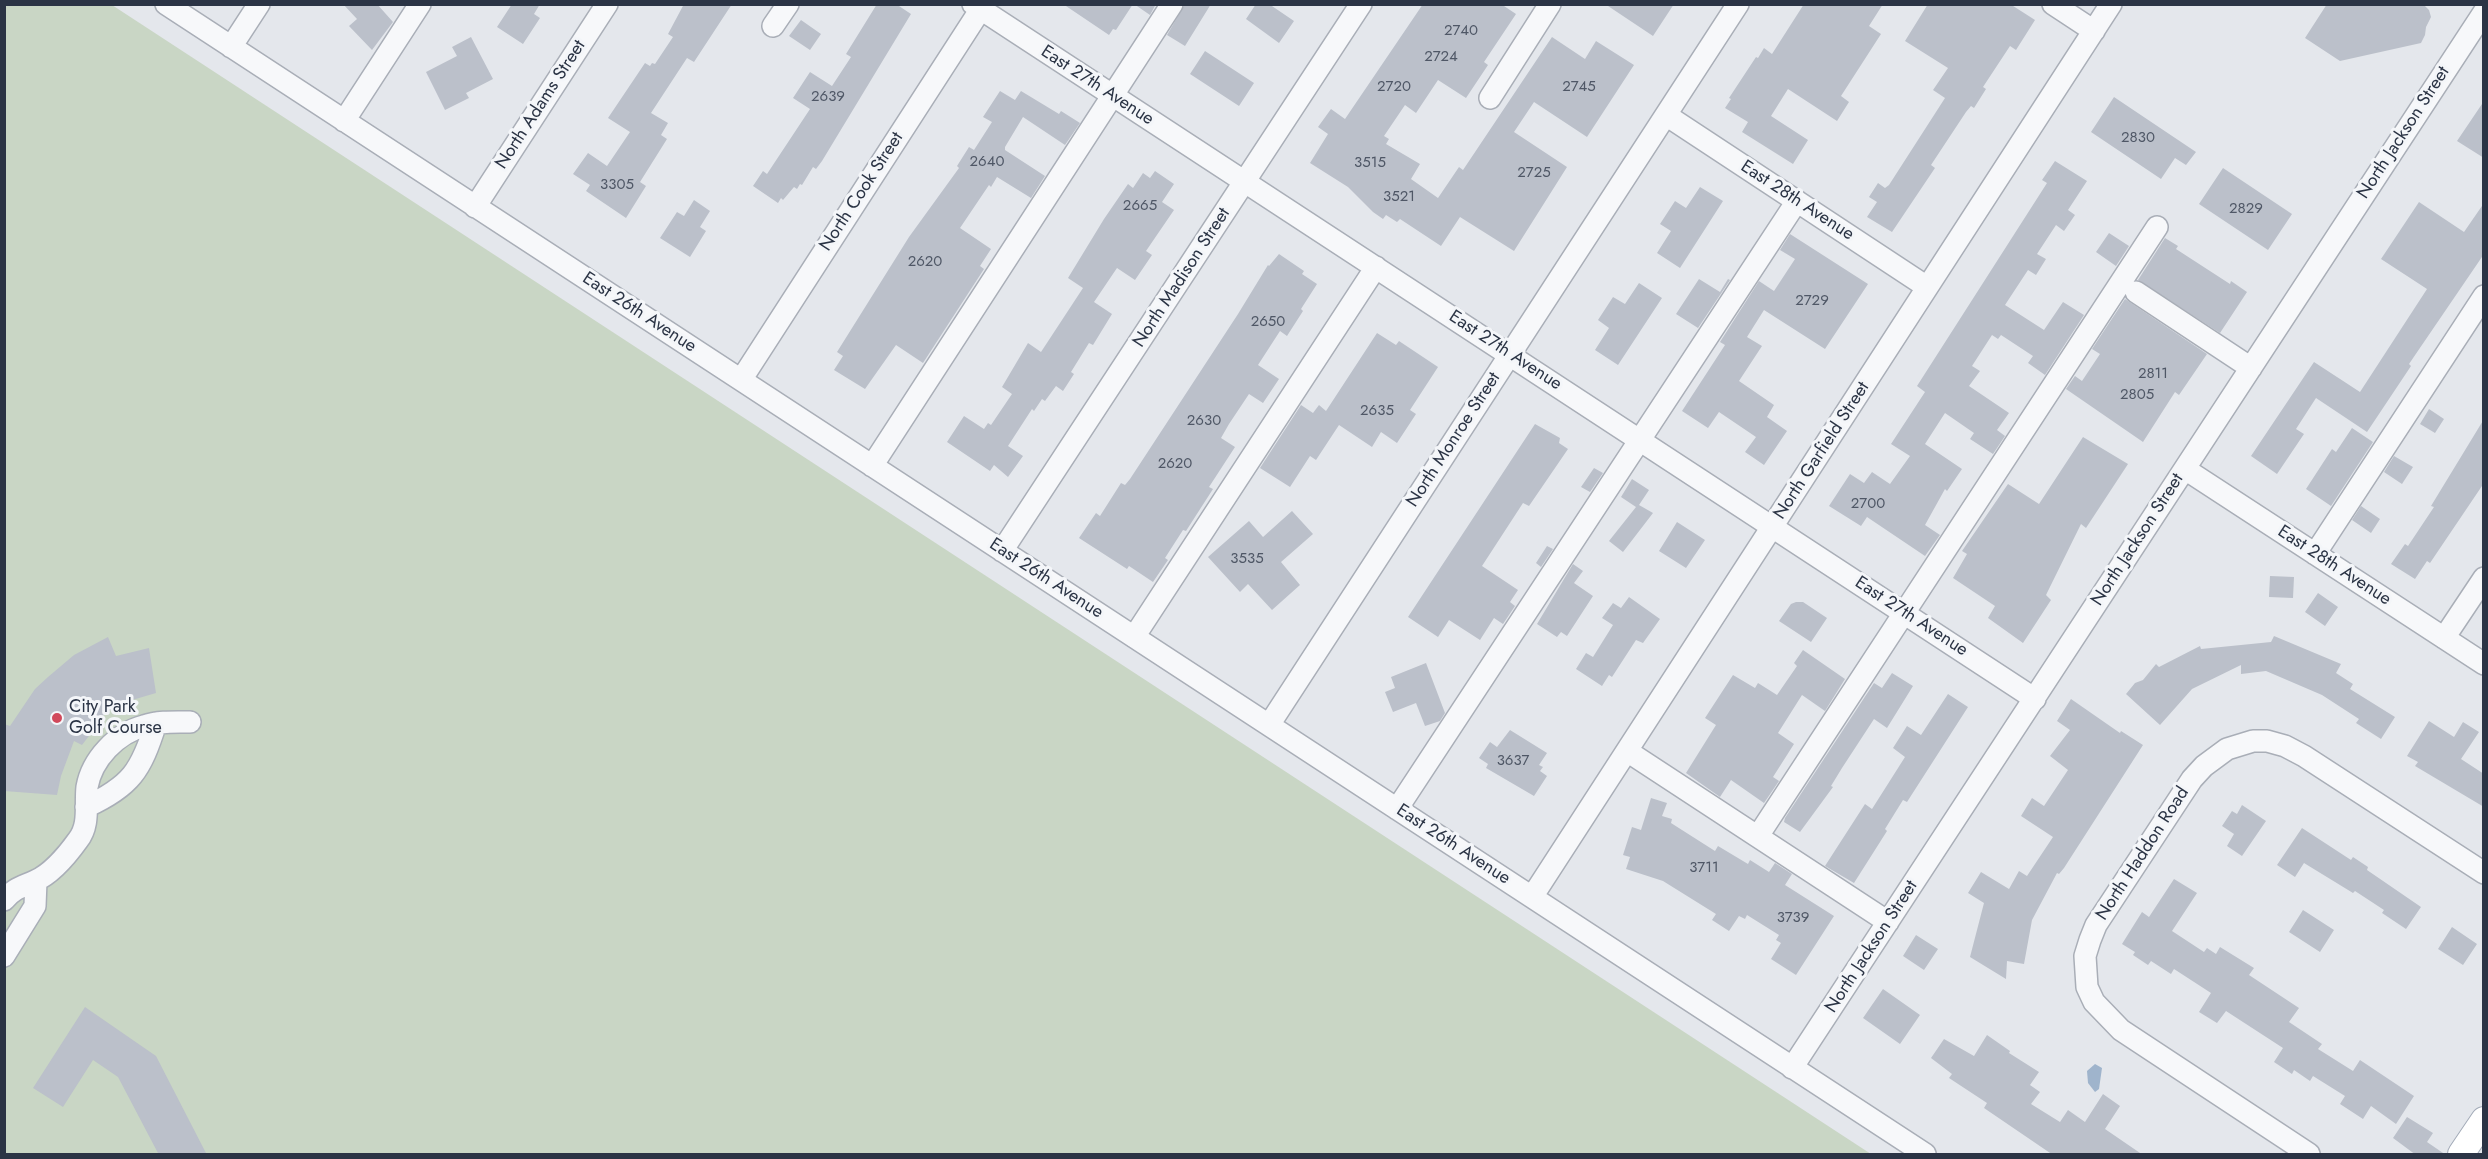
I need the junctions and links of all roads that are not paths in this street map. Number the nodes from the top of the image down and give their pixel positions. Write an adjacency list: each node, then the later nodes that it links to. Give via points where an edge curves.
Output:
1 (166, 4): 16 (street, East 26th Avenue)
2 (260, 4): 16 (street)
3 (420, 4): 20 (street)
4 (607, 4): 23 (street, North Adams Street)
5 (788, 4): 14 (street)
6 (1172, 4): 17 (street)
7 (1361, 4): 21 (street, North Madison Street)
8 (1550, 4): 18 (street)
9 (1738, 4): 19 (street, North Monroe Street)
10 (2053, 4): 15 (street)
11 (2111, 4): 15 (street, North Garfield Street)
12 (979, 6): 17 (street, East 27th Avenue); 31 (street, North Cook Street)
13 (2484, 12): 30 (street, North Jackson Street)
14 (774, 26)
15 (2094, 31): 26 (street, North Garfield Street)
16 (231, 47): 20 (street, East 26th Avenue)
17 (1112, 95): 21 (street, East 27th Avenue); 33 (street)
18 (1490, 98)
19 (1666, 115): 22 (street, East 28th Avenue); 29 (street, North Monroe Street)
20 (344, 121): 23 (street, East 26th Avenue)
21 (1245, 182): 25 (street, East 27th Avenue); 36 (street, North Madison Street)
22 (1797, 201): 26 (street, East 28th Avenue); 32 (street)
23 (476, 207): 31 (street, East 26th Avenue)
24 (2157, 227): 39 (street)
25 (1376, 267): 29 (street, East 27th Avenue); 40 (street)
26 (1927, 287): 35 (street, North Garfield Street)
27 (2136, 292): 30 (street)
28 (2484, 296): 37 (street)
29 (1510, 355): 32 (street, East 27th Avenue); 46 (street, North Monroe Street)
30 (2251, 368): 34 (street, North Jackson Street)
31 (741, 380): 33 (street, East 26th Avenue)
32 (1641, 440): 35 (street, East 27th Avenue); 49 (street)
33 (872, 466): 36 (street, East 26th Avenue)
34 (2185, 469): 37 (street, East 28th Avenue); 43 (street, North Jackson Street)
35 (1773, 527): 39 (street, East 27th Avenue); 47 (street, North Garfield Street)
36 (1002, 551): 40 (street, East 26th Avenue)
37 (2315, 554): 41 (street, East 28th Avenue)
38 (2484, 578): 41 (street)
39 (1905, 613): 43 (street, East 27th Avenue); 50 (street)
40 (1134, 637): 46 (street, East 26th Avenue)
41 (2444, 638): 42 (street, East 28th Avenue)
42 (2484, 664)
43 (2035, 699): 55 (street, North Jackson Street)
44 (190, 722): 45 (street)
45 (156, 723): 48 (street, via 132,777 122,788); 48 (street, via 124,735 105,752 91,773)
46 (1269, 725): 49 (street, East 26th Avenue)
47 (1627, 751): 50 (street); 53 (street, North Garfield Street)
48 (86, 807): 52 (street, via 81,836)
49 (1398, 809): 53 (street, East 26th Avenue)
50 (1758, 836): 55 (street)
51 (2484, 873): 60 (street, North Haddon Road, via 2304,756 2267,741 2253,741 2222,752 2198,772 2096,925 2085,956 2085,971 2087,987 2104,1015)
52 (36, 881): 54 (street, via 11,891); 56 (street, via 35,906)
53 (1532, 897): 57 (street, East 26th Avenue)
54 (4, 900)
55 (1888, 922): 57 (street, North Jackson Street)
56 (4, 956)
57 (1792, 1068): 59 (street, East 26th Avenue)
58 (2484, 1120): 61 (main road)
59 (1925, 1155)
60 (2309, 1155)
61 (2461, 1155)

